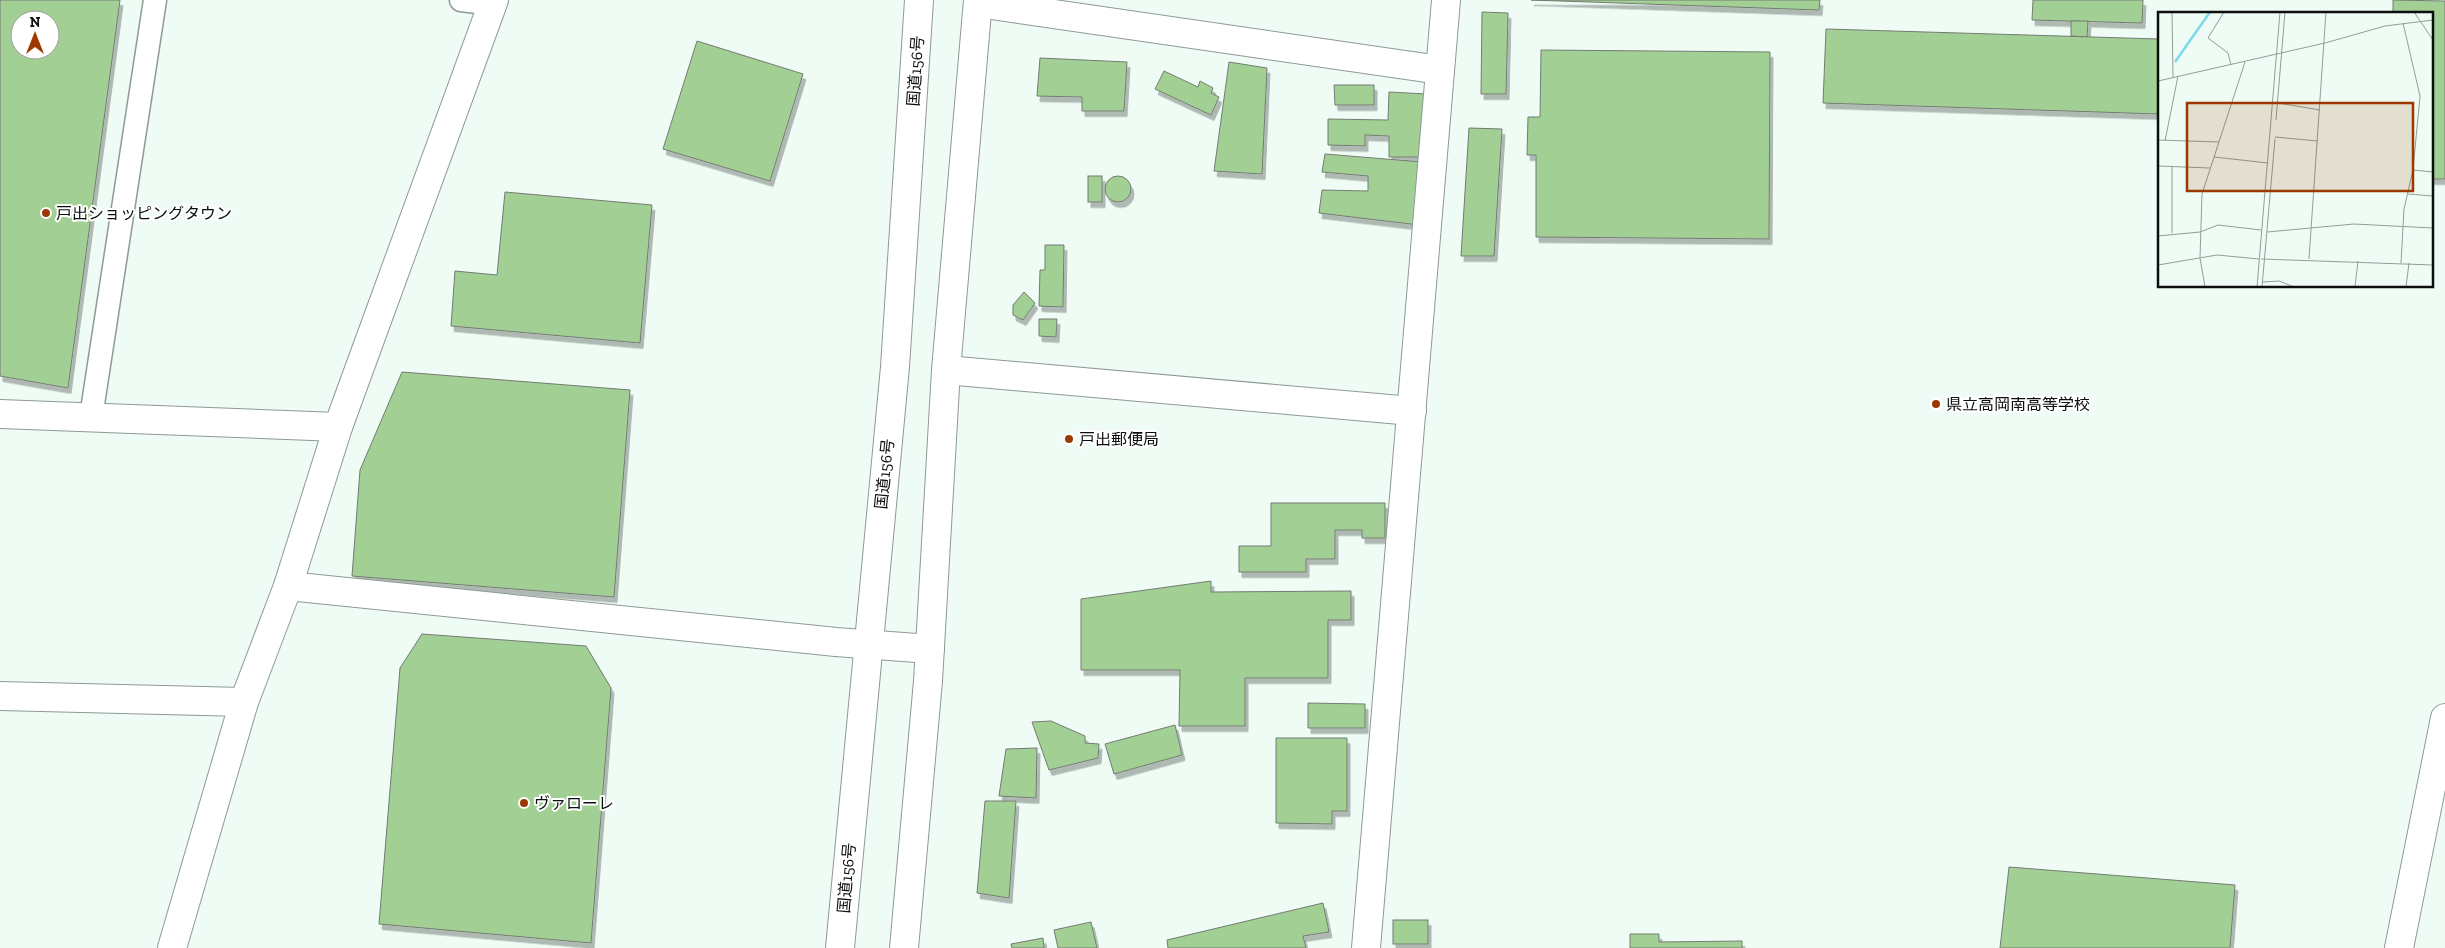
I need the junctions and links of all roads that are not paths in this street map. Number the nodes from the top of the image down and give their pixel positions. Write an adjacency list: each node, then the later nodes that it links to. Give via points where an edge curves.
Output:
1 (155, 0): 11 (lane)
2 (461, 0): 6 (lane)
3 (919, 0): 14 (main road, 国道156号, via 895,367)
4 (1446, 0): 7 (main road)
5 (978, 1): 7 (main road); 8 (main road)
6 (493, 2): 12 (main road)
7 (1440, 70): 9 (main road)
8 (946, 370): 9 (main road); 15 (main road)
9 (1412, 411): 23 (main road)
10 (0, 414): 11 (main road)
11 (91, 417): 12 (main road)
12 (338, 427): 13 (main road)
13 (288, 586): 14 (main road); 17 (main road)
14 (868, 644): 15 (main road); 21 (main road, 国道156号)
15 (930, 649): 22 (main road)
16 (0, 696): 17 (main road)
17 (244, 702): 20 (main road)
18 (2445, 718): 19 (main road)
19 (2445, 724): 24 (main road)
20 (172, 948)
21 (840, 948)
22 (904, 948)
23 (1366, 948)
24 (2400, 948)

